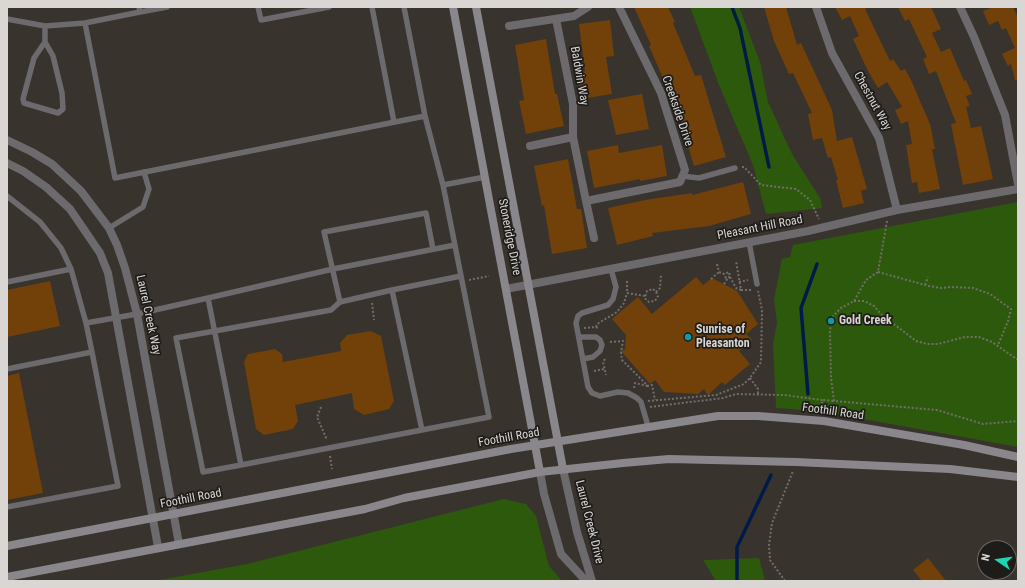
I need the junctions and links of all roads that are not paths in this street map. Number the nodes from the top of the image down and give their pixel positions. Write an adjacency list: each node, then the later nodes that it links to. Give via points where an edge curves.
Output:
1 (167, 7): 12 (lane)
2 (258, 7): 3 (lane, via 260,20)
3 (329, 7)
4 (372, 7): 20 (lane)
5 (404, 7): 19 (lane)
6 (452, 7): 27 (main road, Stoneridge Drive)
7 (476, 7): 46 (main road, Stoneridge Drive)
8 (588, 7): 14 (street, via 574,16)
9 (619, 7): 28 (street, Creekside Drive, via 661,93 684,170)
10 (816, 7): 34 (street, Chestnut Way, via 832,53 879,138)
11 (960, 7): 29 (street, via 1005,115)
12 (139, 10): 15 (lane)
13 (7, 19): 16 (lane)
14 (556, 19): 17 (street); 21 (street, Baldwin Way, via 573,104)
15 (85, 23): 16 (lane); 26 (lane, via 115,178)
16 (44, 26): 18 (lane)
17 (509, 26)
18 (45, 42): 18 (lane, via 53,56 62,93 63,109 58,113 24,103 23,99 34,58)
19 (425, 116): 20 (lane); 30 (lane)
20 (394, 122): 26 (lane)
21 (573, 137): 23 (street); 33 (street, Baldwin Way)
22 (7, 140): 35 (street, Laurel Creek Way, via 52,164 81,191)
23 (530, 146)
24 (7, 163): 52 (street, via 46,187 70,209 88,234 100,253 108,273)
25 (735, 168): 28 (lane, via 699,178)
26 (144, 172): 35 (lane, via 149,189 143,207)
27 (485, 177): 30 (lane); 47 (main road, Stoneridge Drive)
28 (681, 179): 33 (street)
29 (1018, 184)
30 (443, 185): 38 (lane)
31 (1018, 190): 34 (street, Pleasant Hill Road)
32 (7, 196): 40 (lane, via 40,222 61,248)
33 (586, 201): 36 (street, Baldwin Way)
34 (897, 210): 37 (street, Pleasant Hill Road)
35 (109, 228): 51 (street, Laurel Creek Way, via 125,268)
36 (594, 238)
37 (749, 242): 42 (street, Pleasant Hill Road); 45 (lane)
38 (455, 245): 39 (lane); 43 (lane)
39 (433, 250): 41 (lane); 41 (lane, via 426,212 324,232)
40 (71, 269): 44 (lane); 53 (lane)
41 (333, 269): 49 (lane); 50 (lane)
42 (611, 269): 46 (street, Pleasant Hill Road); 55 (lane, via 616,287 613,299 608,305 578,316 576,323)
43 (461, 276): 48 (lane); 60 (lane, via 489,417)
44 (7, 282)
45 (757, 284)
46 (529, 285): 47 (street, Pleasant Hill Road); 61 (main road, Stoneridge Drive)
47 (506, 289): 62 (main road, Stoneridge Drive)
48 (392, 290): 50 (lane); 60 (lane)
49 (208, 298): 51 (lane); 54 (lane)
50 (340, 302): 54 (lane, via 331,310)
51 (137, 314): 52 (lane); 69 (street, Laurel Creek Way)
52 (117, 318): 53 (lane); 70 (street)
53 (86, 323): 56 (lane)
54 (214, 330): 64 (lane); 64 (lane, via 176,338 203,472)
55 (579, 337): 57 (lane); 57 (lane, via 596,337 602,345 593,357)
56 (92, 352): 58 (lane); 68 (lane, via 118,486)
57 (582, 359): 59 (lane, via 588,387 592,393 600,396 618,392 631,395 641,402)
58 (7, 369)
59 (648, 426): 61 (main road, Foothill Road); 63 (main road, Foothill Road, via 718,416 816,420 964,445)
60 (422, 430): 64 (lane)
61 (559, 441): 62 (main road, Foothill Road); 65 (main road, Stoneridge Drive)
62 (536, 445): 66 (main road, Stoneridge Drive); 69 (main road, Foothill Road)
63 (1018, 457)
64 (241, 465)
65 (563, 469): 66 (main road); 67 (main road, via 669,459 950,469); 76 (street, Laurel Creek Drive, via 577,532)
66 (540, 472): 71 (main road, via 404,498 365,509); 75 (street, Laurel Creek Drive, via 562,554)
67 (1018, 477)
68 (7, 507)
69 (173, 515): 70 (main road, Foothill Road); 71 (street, Laurel Creek Way)
70 (152, 519): 72 (main road, Foothill Road); 73 (street)
71 (179, 544): 73 (main road)
72 (7, 546)
73 (158, 547): 74 (main road)
74 (7, 577)
75 (586, 581)
76 (592, 581)

